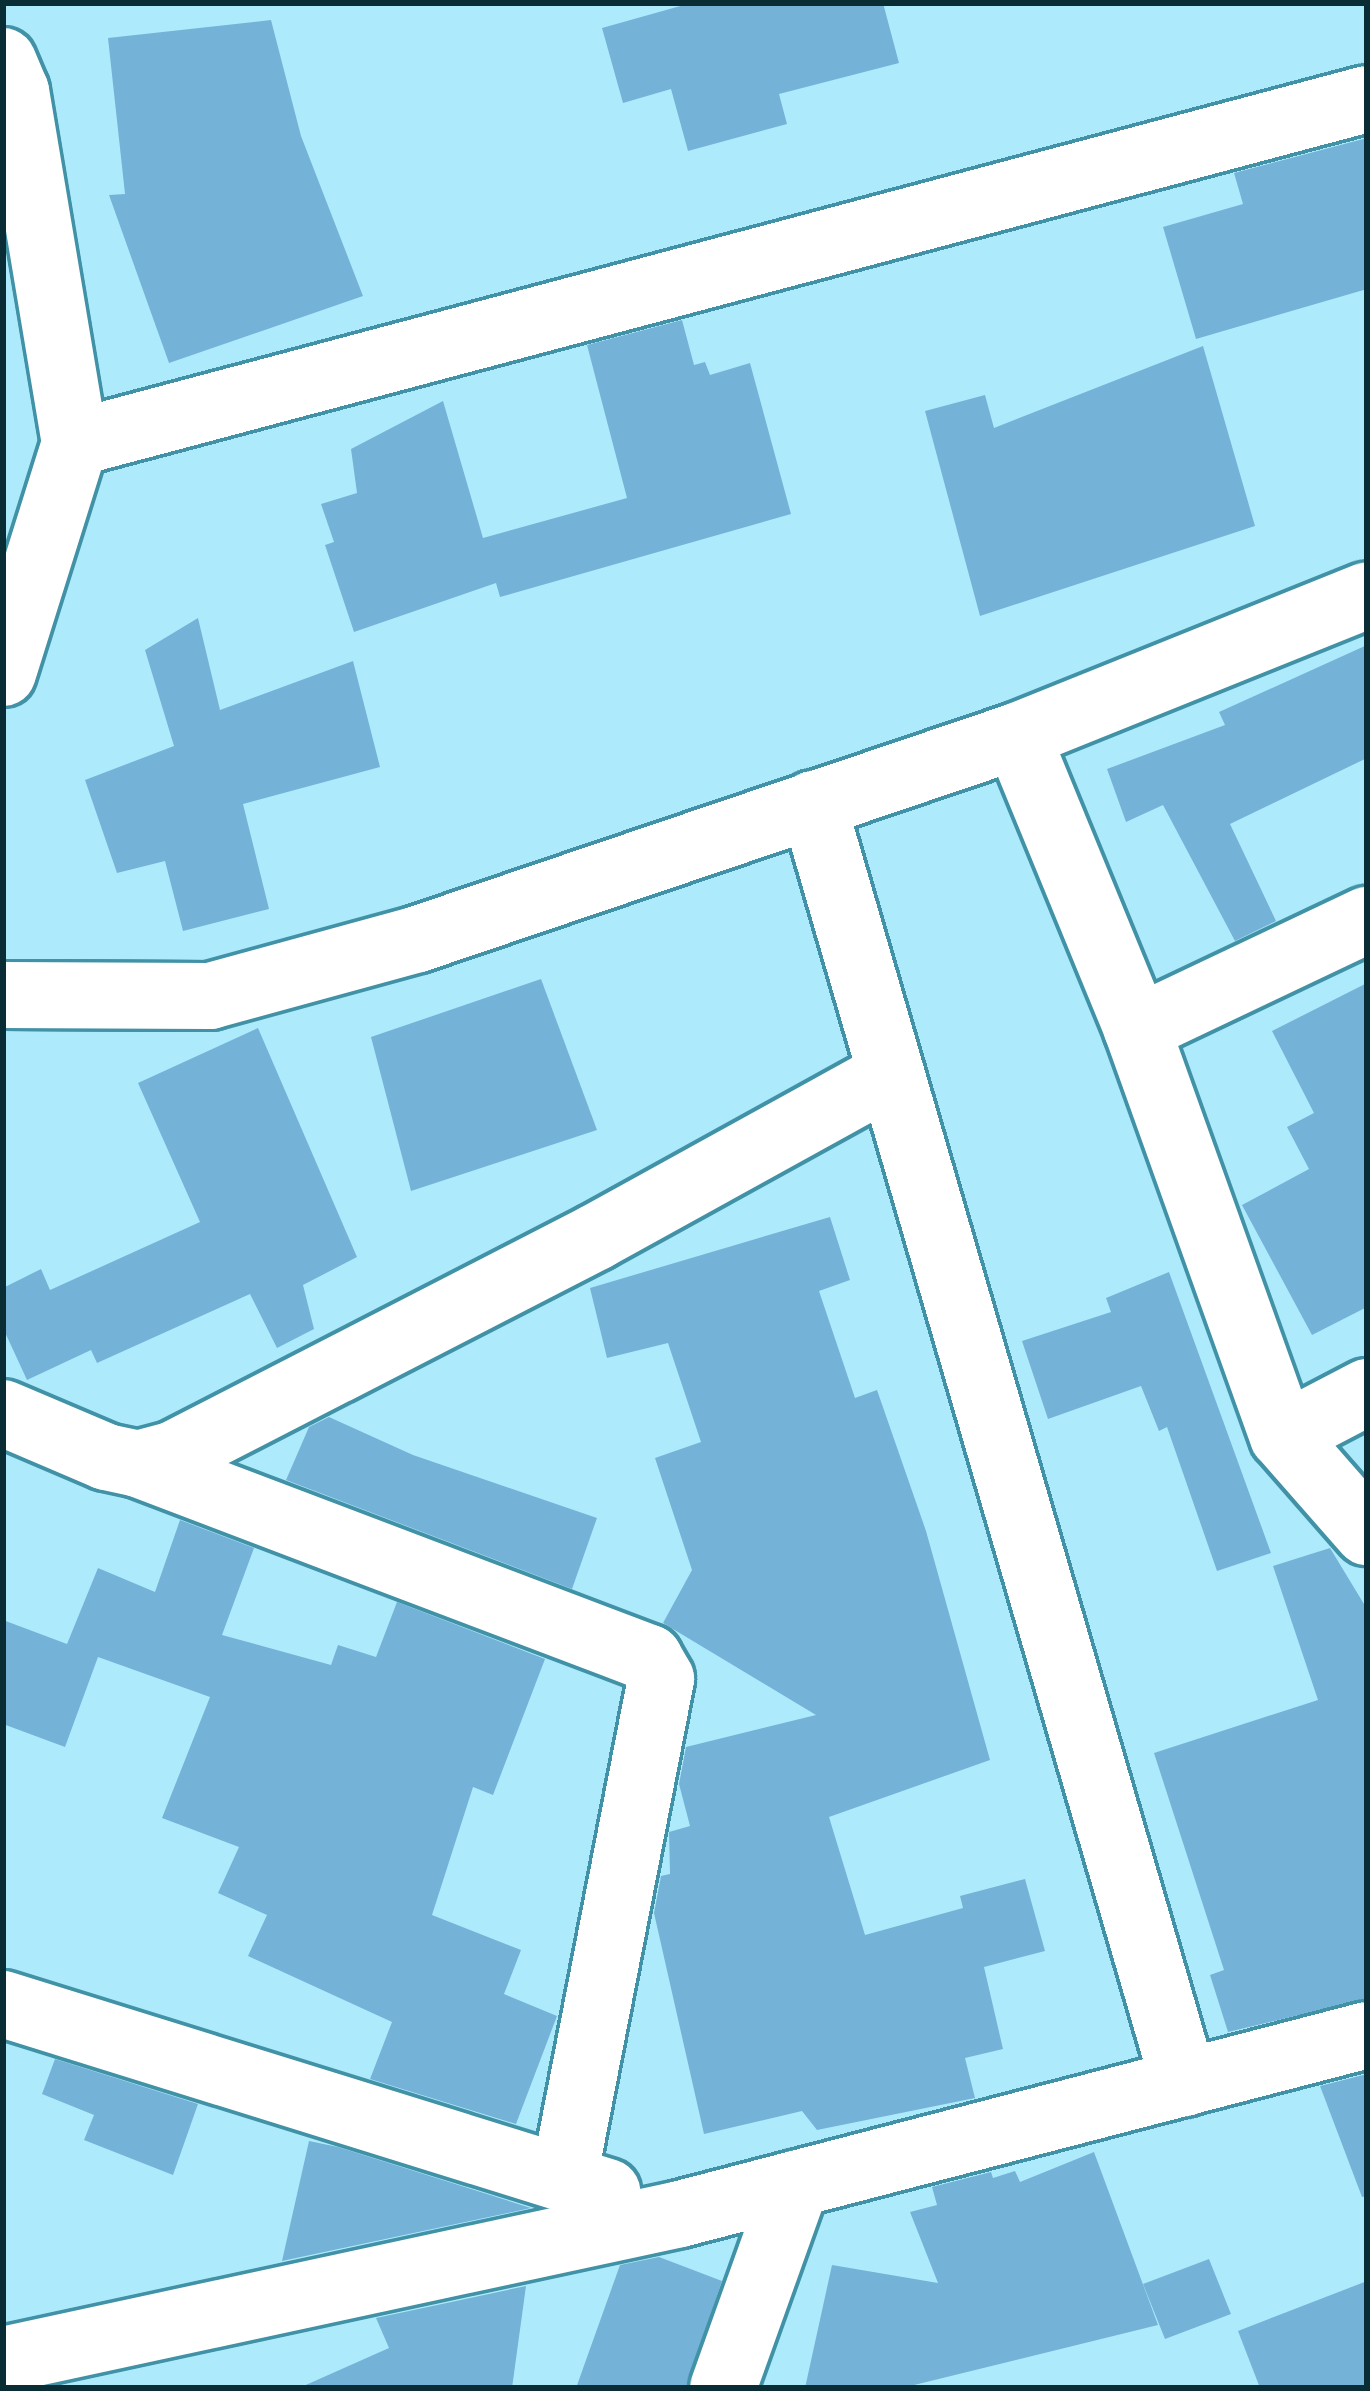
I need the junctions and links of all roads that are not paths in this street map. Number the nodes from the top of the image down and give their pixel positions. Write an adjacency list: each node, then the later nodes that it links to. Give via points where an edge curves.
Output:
1 (7, 83): 3 (street)
2 (1367, 99): 3 (street)
3 (75, 443): 5 (street)
4 (1367, 595): 6 (street)
5 (3, 673)
6 (1017, 736): 7 (street); 10 (street)
7 (813, 804): 9 (street, via 418,939 210,996); 11 (street)
8 (1367, 920): 10 (street)
9 (3, 995)
10 (1137, 1029): 14 (street)
11 (892, 1074): 15 (street, via 596,1238 172,1455); 19 (street)
12 (1367, 1392): 14 (street)
13 (8, 1427): 15 (street)
14 (1283, 1436): 16 (street)
15 (138, 1464): 20 (street, via 649,1658 661,1679)
16 (1367, 1532)
17 (4, 2008): 20 (street)
18 (1367, 2035): 19 (street)
19 (1184, 2084): 21 (street)
20 (565, 2178): 22 (street)
21 (796, 2184): 22 (street); 24 (street)
22 (680, 2214): 23 (street)
23 (3, 2360)
24 (723, 2388)

